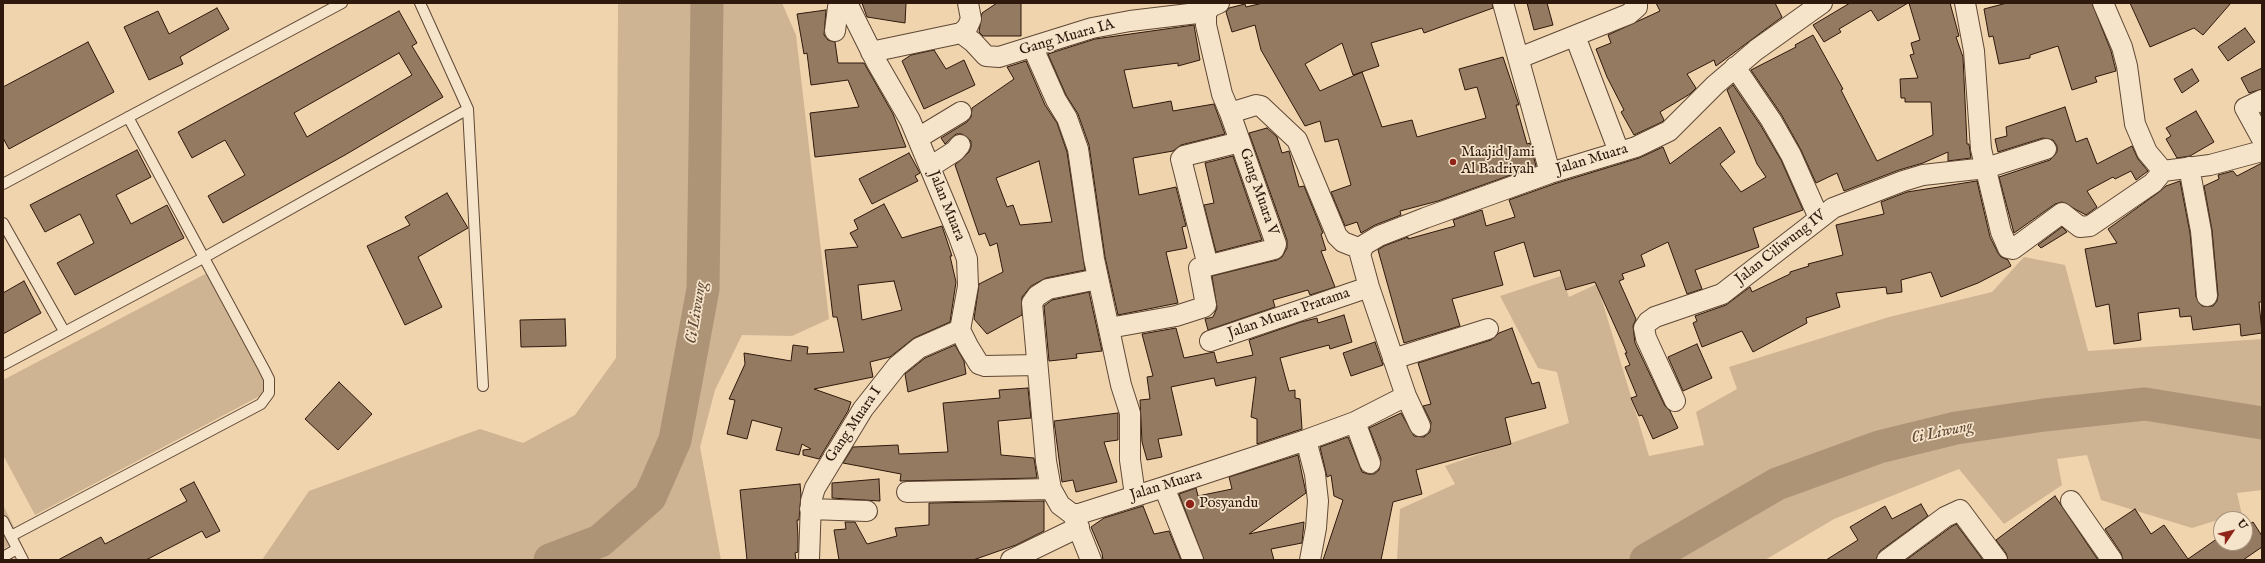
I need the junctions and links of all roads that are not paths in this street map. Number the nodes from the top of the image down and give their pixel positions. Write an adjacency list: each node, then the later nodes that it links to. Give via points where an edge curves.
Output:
1 (342, 3): 23 (lane)
2 (420, 3): 20 (lane)
3 (842, 3): 12 (street, via 838,7)
4 (847, 3): 16 (street, Jalan Muara)
5 (968, 3): 13 (street, via 971,19 968,28)
6 (1503, 3): 17 (street)
7 (1637, 3): 14 (street, via 1637,7 1628,14)
8 (1822, 3): 18 (street, Jalan Muara)
9 (1965, 3): 33 (street, via 1974,51 1978,131)
10 (2103, 3): 34 (street, via 2122,47 2135,124 2147,152)
11 (1212, 7): 15 (street, Gang Muara IA, via 1092,28); 22 (street, Gang Muara V, via 1206,25 1222,94)
12 (835, 31)
13 (962, 34): 15 (street, Gang Muara IA, via 986,56 999,57); 16 (street)
14 (1575, 36): 17 (street); 30 (street)
15 (1032, 48): 42 (street, via 1067,118 1078,149 1083,168 1089,231)
16 (872, 52): 24 (street, Jalan Muara)
17 (1519, 58): 35 (street)
18 (1735, 67): 30 (street, Jalan Muara, via 1669,131); 37 (street, via 1780,135 1805,184)
19 (2262, 100): 25 (street, via 2245,108)
20 (468, 109): 40 (lane); 53 (lane)
21 (961, 112): 24 (street)
22 (1230, 113): 26 (street, Gang Muara V); 39 (street, via 1256,105 1261,106 1297,140 1337,236 1343,242)
23 (128, 117): 36 (lane); 40 (lane)
24 (918, 138): 31 (street, Jalan Muara)
25 (2262, 139)
26 (1240, 142): 41 (street, via 1184,156 1181,159); 41 (street, Gang Muara V, via 1276,244 1272,251)
27 (960, 145): 31 (street, via 956,151)
28 (2046, 149): 33 (street, Jalan Ciliwung IV)
29 (2262, 151): 32 (street, via 2210,165)
30 (1619, 152): 35 (street, Jalan Muara)
31 (930, 167): 47 (street, Jalan Muara, via 967,259 968,286)
32 (2189, 167): 34 (street); 44 (street, via 2201,231)
33 (1986, 168): 34 (street, via 2005,244 2010,249 2062,213 2080,227 2090,226 2153,183); 37 (street, Jalan Ciliwung IV, via 1923,175 1833,208)
34 (2163, 170)
35 (1550, 173): 39 (street, Jalan Muara, via 1379,236 1367,242)
36 (3, 184)
37 (1818, 218): 55 (street, Jalan Ciliwung IV, via 1809,228 1722,294 1655,317 1648,322 1644,328 1646,338)
38 (3, 223): 48 (lane)
39 (1361, 249): 43 (street, via 1361,260)
40 (205, 257): 48 (lane); 69 (lane, via 264,369 270,386 266,399)
41 (1208, 266): 45 (street, via 1198,269 1206,304 1204,307 1176,316)
42 (1098, 279): 45 (street); 52 (street, via 1048,289 1034,299 1032,303)
43 (1369, 287): 49 (street, Jalan Muara Pratama); 50 (street)
44 (2207, 296)
45 (1109, 328): 63 (street, via 1121,385 1130,413 1130,460)
46 (1488, 329): 50 (street)
47 (960, 330): 52 (street, via 979,364); 65 (street, Gang Muara I, via 919,348 893,371 863,409 827,466 815,488)
48 (64, 331): 51 (lane)
49 (1210, 340)
50 (1393, 359): 54 (street)
51 (3, 365)
52 (1037, 366): 61 (street)
53 (483, 386)
54 (1406, 396): 56 (street, Jalan Muara); 57 (street)
55 (1675, 401)
56 (1355, 422): 58 (street, Jalan Muara); 59 (street)
57 (1420, 426)
58 (1306, 440): 60 (street, Jalan Muara); 77 (street, via 1315,474 1318,501)
59 (1370, 463)
60 (1164, 487): 63 (street, Jalan Muara); 76 (street)
61 (1051, 489): 62 (street); 67 (street, via 1060,505)
62 (907, 492)
63 (1135, 495): 67 (street, Jalan Muara, via 1079,514)
64 (2071, 501): 80 (street)
65 (810, 508): 66 (street); 73 (street, Gang Muara I)
66 (867, 511)
67 (1075, 520): 74 (street, Jalan Muara); 75 (street)
68 (3, 521): 69 (lane)
69 (10, 536): 70 (lane)
70 (17, 549): 71 (lane); 72 (lane)
71 (3, 557)
72 (24, 560)
73 (809, 560)
74 (1011, 560)
75 (1091, 560)
76 (1193, 560)
77 (1310, 560)
78 (1887, 560): 79 (street, via 1960,510)
79 (1997, 560)
80 (2112, 560)

